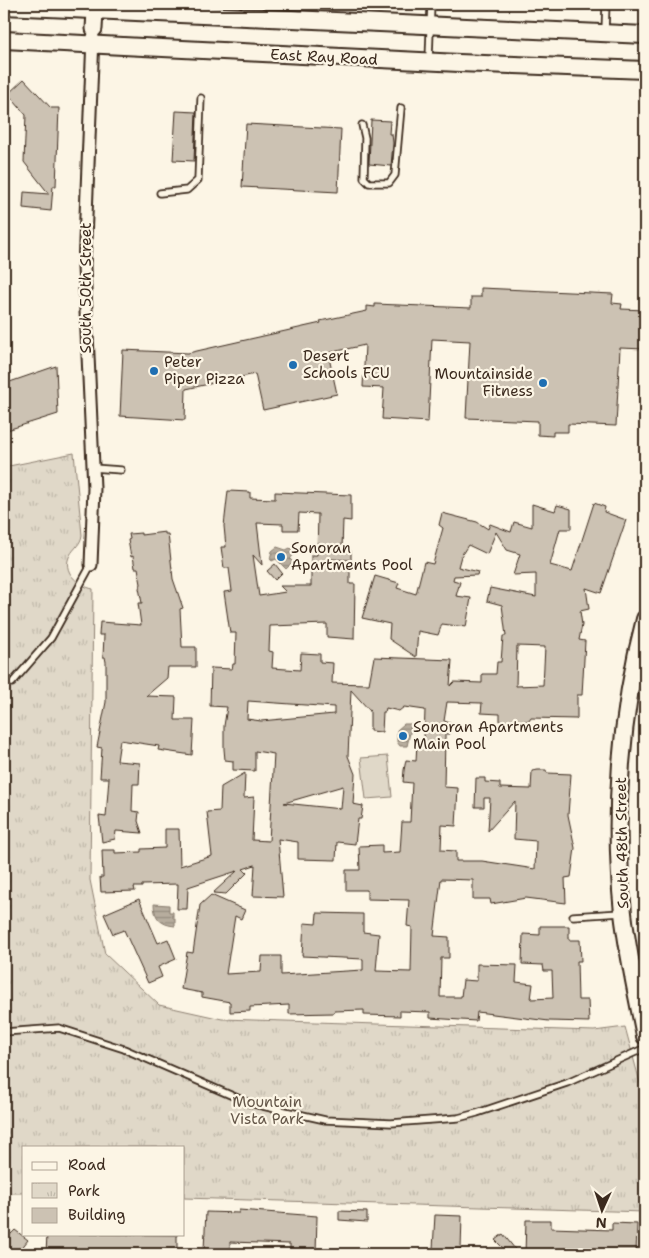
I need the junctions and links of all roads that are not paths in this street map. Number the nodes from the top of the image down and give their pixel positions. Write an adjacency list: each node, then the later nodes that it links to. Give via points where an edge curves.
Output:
1 (431, 4): 5 (lane)
2 (606, 4): 7 (lane)
3 (4, 6): 4 (main road)
4 (95, 6): 5 (main road); 6 (street, South 50th Street)
5 (431, 26): 7 (main road); 11 (lane)
6 (94, 29): 10 (street, South 50th Street)
7 (605, 33): 8 (main road)
8 (645, 35)
9 (4, 40): 10 (main road, East Ray Road)
10 (93, 46): 11 (main road, East Ray Road); 17 (street, South 50th Street, via 84,267)
11 (429, 62): 12 (main road, East Ray Road)
12 (645, 70)
13 (201, 98): 16 (lane, via 198,180 187,190)
14 (401, 108): 15 (lane, via 396,175 389,183 370,183 364,178 365,138)
15 (362, 125)
16 (160, 193)
17 (93, 468): 18 (lane); 19 (street, South 50th Street)
18 (121, 470)
19 (91, 565): 21 (lane, via 51,638)
20 (645, 625): 22 (main road, South 48th Street, via 629,701 621,767 619,823)
21 (12, 682)
22 (623, 912): 23 (lane); 25 (main road, South 48th Street)
23 (573, 916)
24 (4, 1032): 26 (lane, via 59,1028 124,1049 249,1103 325,1120 391,1123 458,1118 477,1113 567,1082)
25 (645, 1036)
26 (645, 1048)

